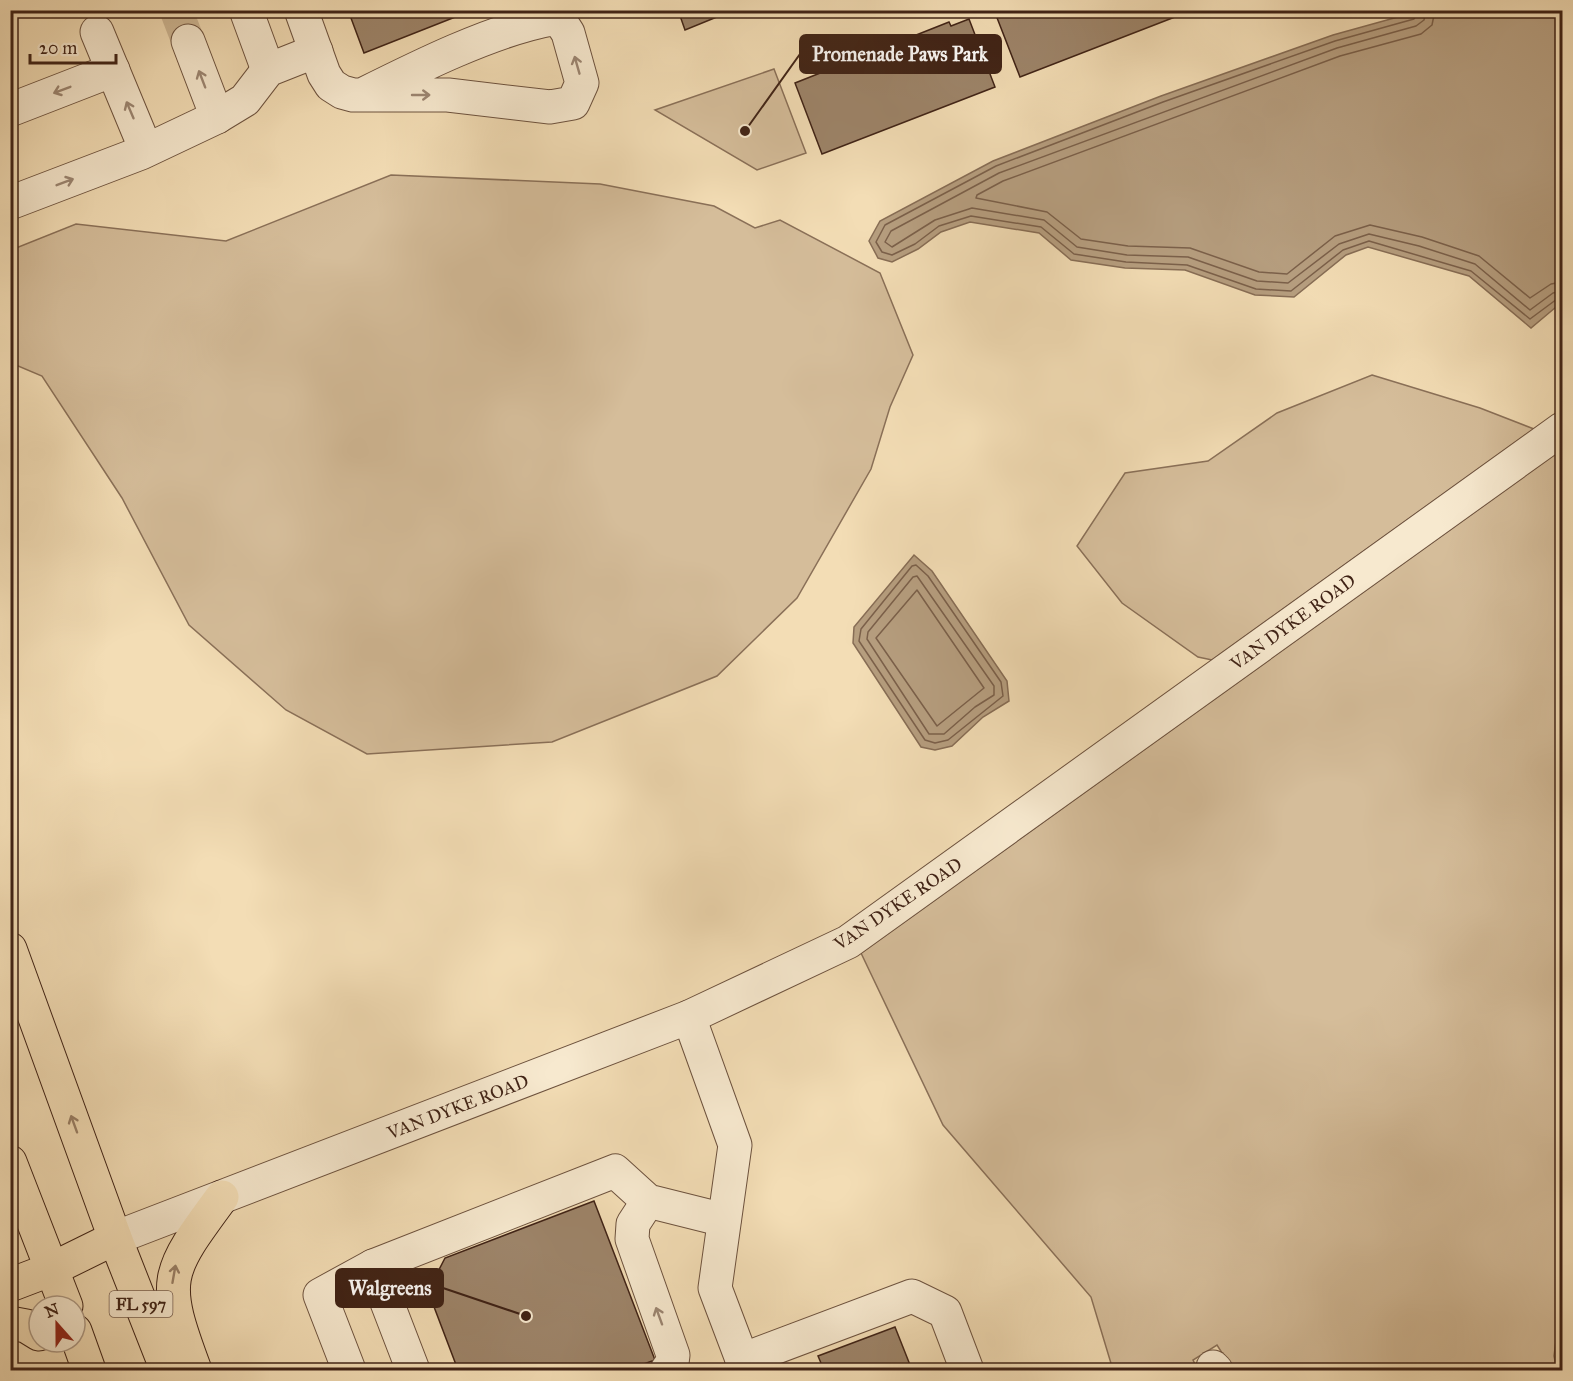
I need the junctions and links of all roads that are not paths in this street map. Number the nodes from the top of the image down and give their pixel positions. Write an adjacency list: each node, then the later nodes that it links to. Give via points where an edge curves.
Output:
1 (246, 10): 7 (street)
2 (301, 10): 5 (street)
3 (97, 32): 6 (street)
4 (188, 41): 10 (street, one-way to 4)
5 (316, 51): 7 (street); 8 (street, via 331,85 342,92)
6 (113, 70): 9 (street, one-way to 9); 11 (street, one-way to 6)
7 (268, 70): 10 (street, via 245,100)
8 (362, 94): 8 (street, one-way to 8, via 448,95 550,107 573,104 582,83 568,33 561,22 550,19 415,68)
9 (10, 110)
10 (217, 117): 11 (street)
11 (146, 150): 12 (street, one-way to 11)
12 (10, 203)
13 (1563, 429): 15 (street, VAN DYKE ROAD, via 848,942)
14 (10, 950): 20 (main road, FL 597, one-way to 14)
15 (689, 1017): 17 (street, VAN DYKE ROAD); 19 (street, via 735,1145)
16 (10, 1162): 21 (main road)
17 (222, 1197): 20 (street, VAN DYKE ROAD); 35 (main road, one-way to 17, via 177,1322 171,1290 175,1265)
18 (648, 1201): 19 (street); 23 (street, via 615,1171); 31 (street, one-way to 18, via 673,1355 632,1239 633,1224)
19 (724, 1220): 30 (street, via 715,1288)
20 (115, 1238): 21 (main road, VAN DYKE ROAD); 34 (main road, FL 597)
21 (50, 1262): 22 (main road, VAN DYKE ROAD); 24 (main road, VAN DYKE ROAD); 25 (main road)
22 (10, 1265)
23 (373, 1266): 36 (street, via 320,1295); 37 (street)
24 (10, 1285)
25 (62, 1294)
26 (10, 1323): 27 (main road)
27 (27, 1327)
28 (65, 1354): 32 (main road)
29 (83, 1354): 33 (main road)
30 (744, 1366): 38 (street, via 912,1296 945,1312)
31 (668, 1370)
32 (82, 1371)
33 (89, 1371)
34 (167, 1371)
35 (195, 1371)
36 (349, 1371)
37 (413, 1371)
38 (967, 1371)

